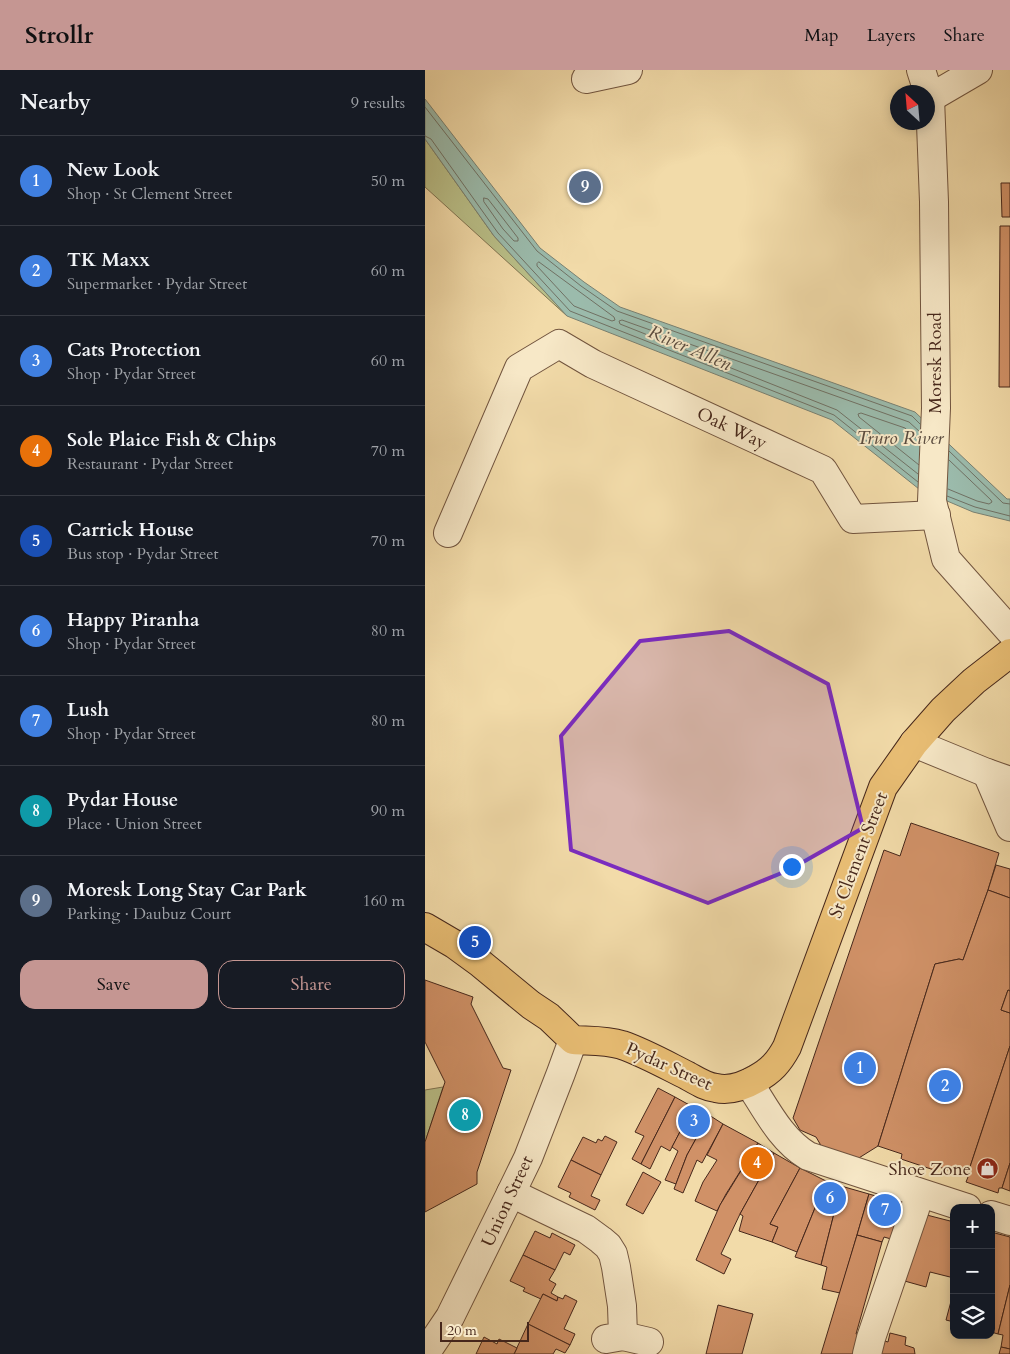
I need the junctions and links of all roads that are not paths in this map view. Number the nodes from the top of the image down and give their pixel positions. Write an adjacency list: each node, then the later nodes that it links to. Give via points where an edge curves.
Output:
1 (628, 70): 4 (street)
2 (921, 70): 5 (street, Moresk Road)
3 (978, 70): 6 (street)
4 (586, 79)
5 (926, 85)
6 (935, 95)
7 (932, 130): 8 (street, Moresk Road, via 935,202)
8 (934, 508): 9 (street, Oak Way, via 853,519 823,470 593,364 559,344 519,368); 10 (street, Moresk Road, via 946,559)
9 (448, 533)
10 (1010, 630)
11 (1010, 653): 12 (main road, St Clement Street, via 943,710)
12 (914, 743): 13 (street); 17 (main road, St Clement Street, via 883,787 787,1047 774,1067)
13 (999, 777): 14 (street)
14 (1010, 827)
15 (425, 927): 16 (main road, via 480,963)
16 (573, 1040): 17 (main road, Pydar Street, via 608,1041 621,1045 716,1088 733,1088); 18 (street, Union Street, via 528,1158)
17 (749, 1083): 19 (street, via 774,1122 797,1149 808,1156)
18 (511, 1193): 23 (street, via 586,1229 608,1246 616,1268); 24 (street, Union Street)
19 (919, 1193): 20 (street); 25 (street)
20 (954, 1204)
21 (995, 1216): 22 (street)
22 (1010, 1221)
23 (626, 1339)
24 (432, 1350)
25 (867, 1354)

